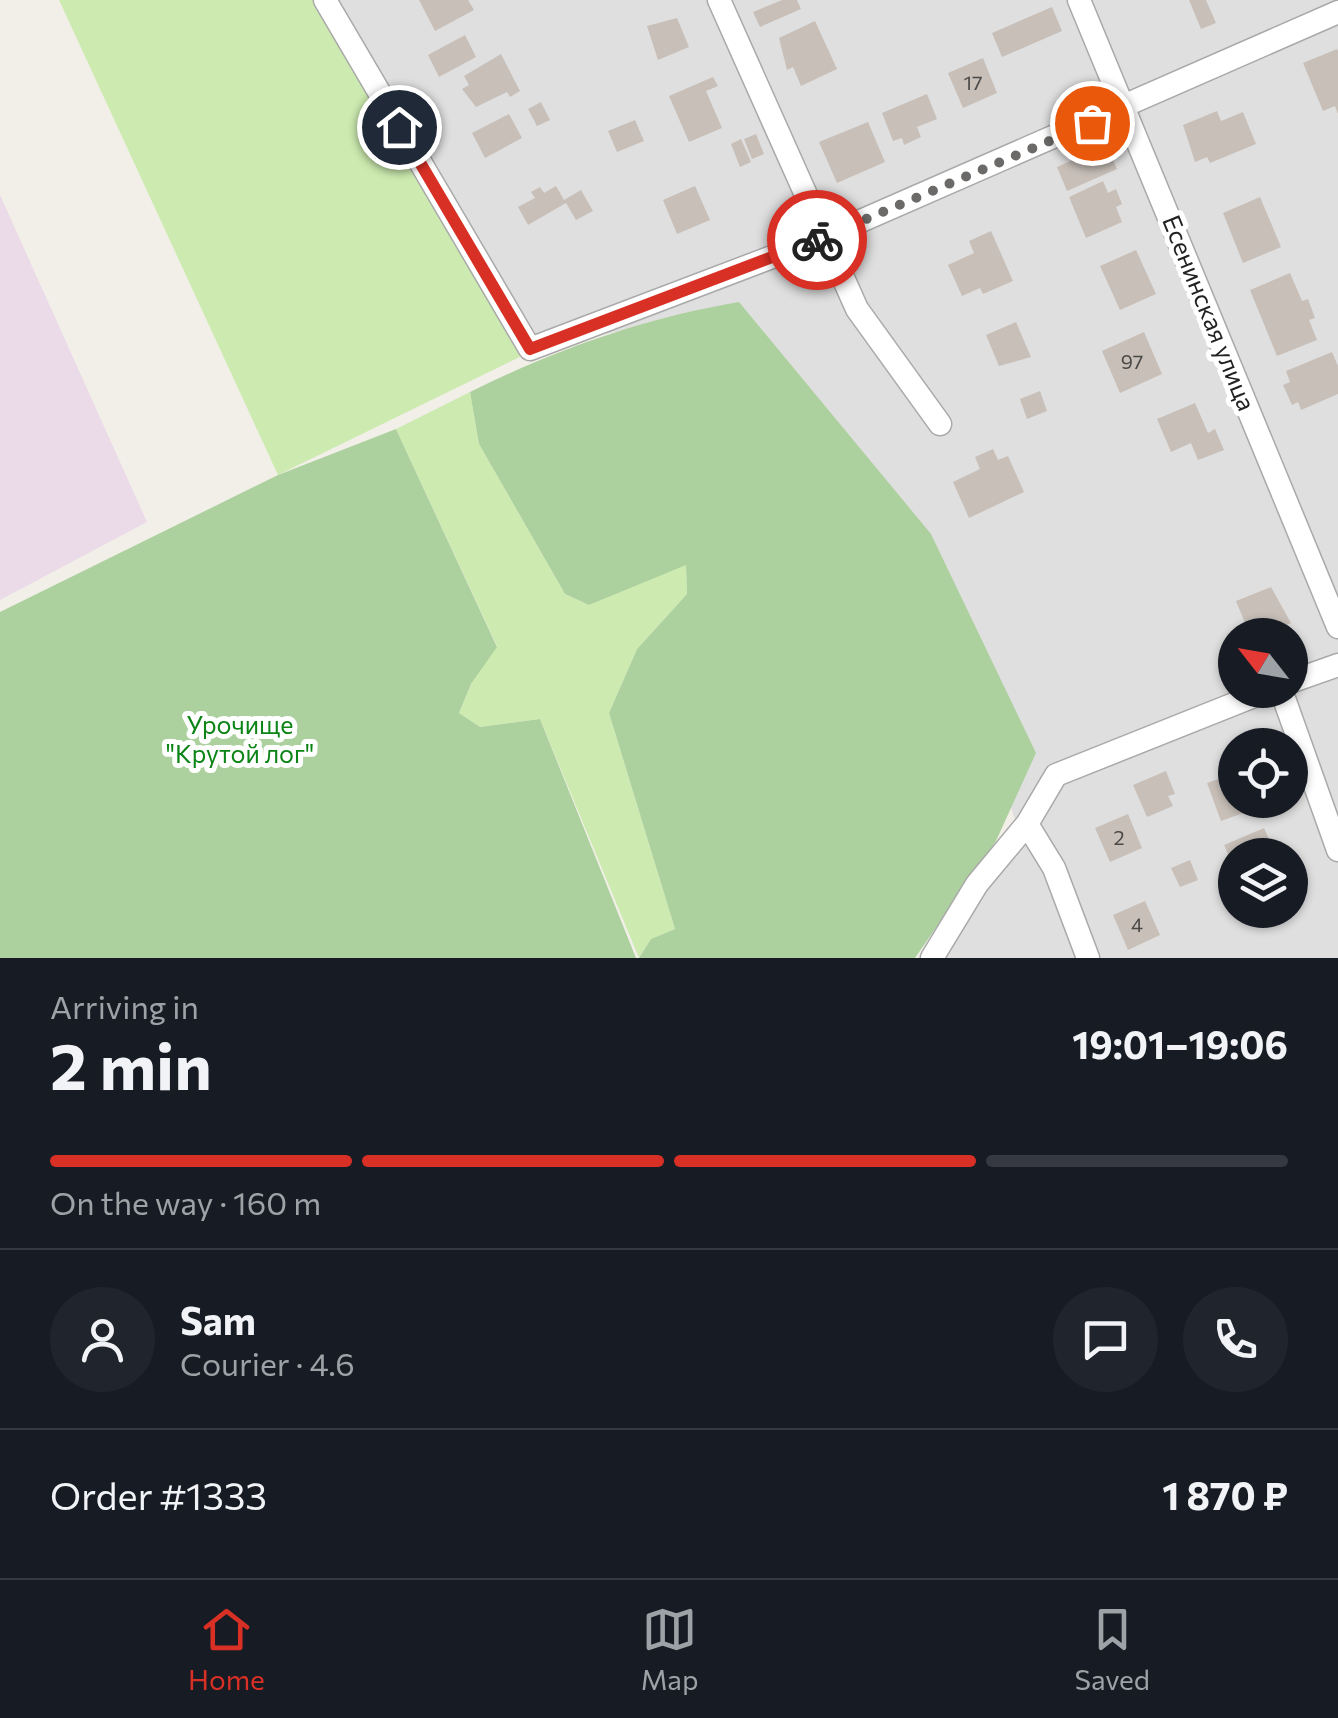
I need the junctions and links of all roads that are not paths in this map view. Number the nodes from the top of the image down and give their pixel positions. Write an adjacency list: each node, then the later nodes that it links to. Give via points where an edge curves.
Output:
1 (325, 0): 6 (street, via 530,349)
2 (719, 0): 6 (street)
3 (1079, 0): 5 (street, Есенинская улица)
4 (1338, 12): 5 (street)
5 (1125, 108): 6 (street); 8 (street, Есенинская улица)
6 (822, 238): 7 (street, via 857,309)
7 (940, 424)
8 (1338, 627)
9 (1338, 666): 10 (street)
10 (1308, 676)
11 (1224, 708): 13 (street, via 1056,775)
12 (1287, 708): 14 (street)
13 (1027, 824): 15 (street, via 977,884); 16 (street, via 1054,868)
14 (1338, 850)
15 (932, 958)
16 (1088, 958)

